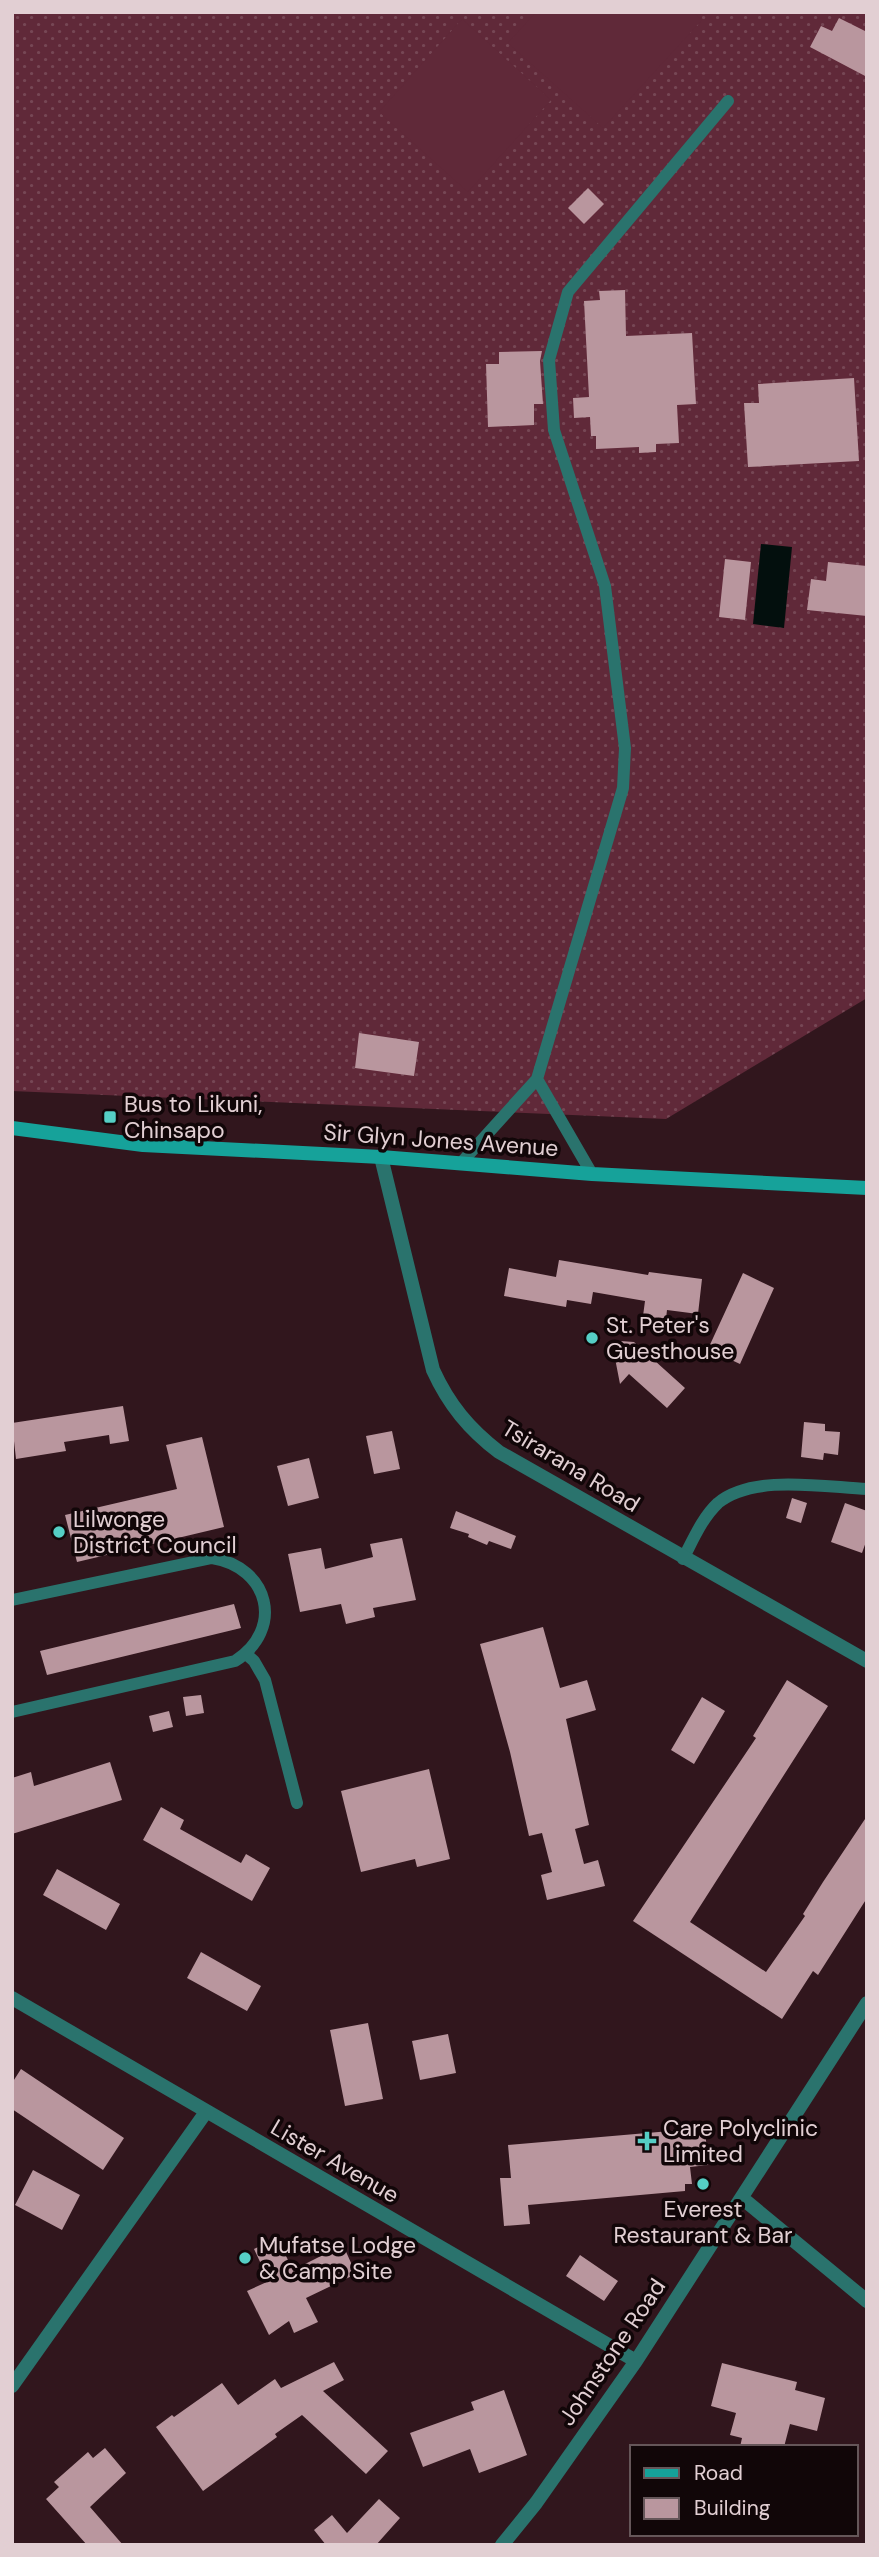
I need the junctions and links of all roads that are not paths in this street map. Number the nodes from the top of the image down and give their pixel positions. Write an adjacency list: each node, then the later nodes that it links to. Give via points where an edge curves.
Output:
1 (727, 101): 2 (lane, via 568,292 550,360 554,430 605,586 625,748 623,788)
2 (537, 1079): 5 (lane); 6 (lane)
3 (12, 1128): 4 (main road, Sir Glyn Jones Avenue, via 143,1145)
4 (381, 1157): 5 (main road, Sir Glyn Jones Avenue); 9 (street, Tsirarana Road, via 433,1370 457,1414 499,1452)
5 (461, 1163): 6 (main road, Sir Glyn Jones Avenue)
6 (592, 1174): 7 (main road, Sir Glyn Jones Avenue)
7 (867, 1188)
8 (867, 1489): 9 (lane, via 768,1485 732,1493 705,1518)
9 (683, 1559): 12 (street, Tsirarana Road)
10 (12, 1601): 11 (lane, via 198,1559 224,1560 237,1564 256,1583 265,1607 261,1633)
11 (246, 1654): 13 (lane, via 223,1665); 14 (lane, via 265,1679)
12 (867, 1661)
13 (16, 1710)
14 (297, 1803)
15 (12, 1998): 17 (street, Lister Avenue)
16 (867, 2003): 18 (street, Johnstone Road)
17 (206, 2112): 20 (street, Lister Avenue); 21 (street)
18 (742, 2198): 19 (street); 20 (street, Johnstone Road)
19 (867, 2301)
20 (636, 2361): 22 (street, Johnstone Road)
21 (12, 2386)
22 (502, 2545)

